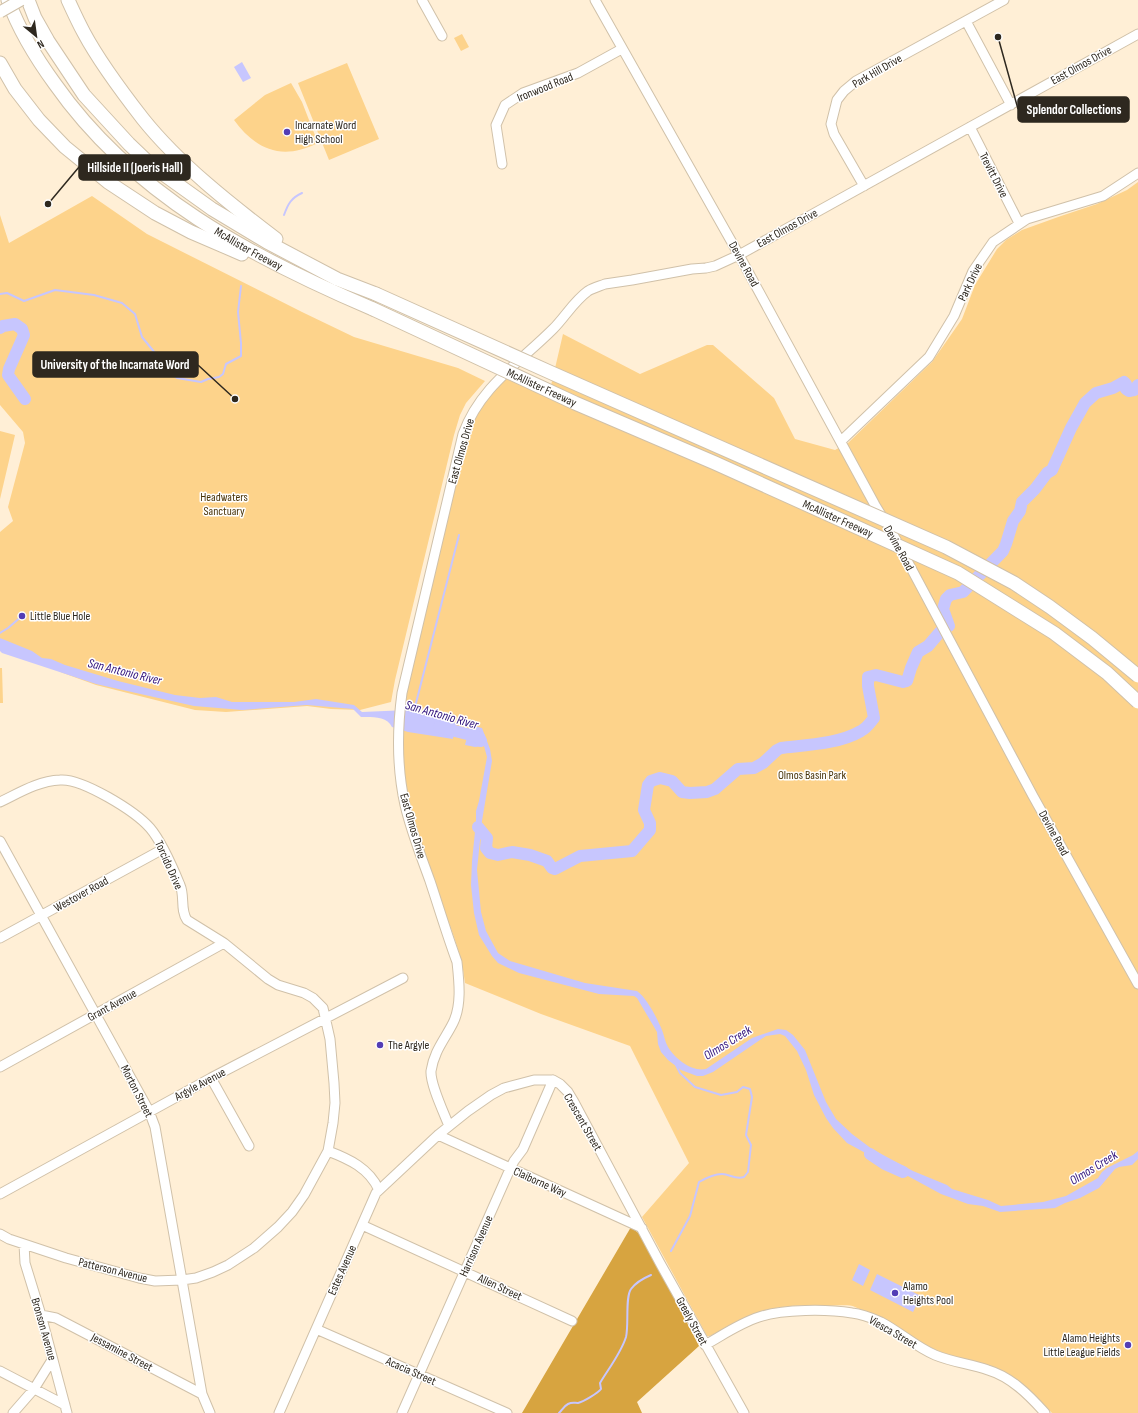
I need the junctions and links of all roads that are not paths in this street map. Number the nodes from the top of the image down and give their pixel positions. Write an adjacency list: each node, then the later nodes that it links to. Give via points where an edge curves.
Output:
1 (8, 0): 24 (highway, McAllister Freeway, via 15,20 44,70 70,106 128,167 206,224 267,261)
2 (21, 0): 9 (main road, bridge)
3 (28, 0): 23 (highway, McAllister Freeway, via 48,41 84,95 152,166 212,209)
4 (68, 0): 23 (highway, via 107,69 148,125 215,191)
5 (422, 0): 12 (street)
6 (595, 0): 8 (street, Devine Road)
7 (1004, 0): 10 (street, Park Hill Drive)
8 (601, 10): 13 (street, Devine Road, via 602,22); 16 (street, Devine Road)
9 (0, 12)
10 (966, 21): 15 (street); 20 (street, Park Hill Drive, via 856,81 836,100 831,124 834,134)
11 (1138, 34): 15 (street, East Olmos Drive)
12 (442, 36)
13 (618, 51): 16 (street, Devine Road, via 647,103); 18 (street, Ironwood Road, via 578,73 523,93 505,105 496,125)
14 (0, 63): 24 (highway, via 15,89 39,120 65,147 108,182 190,232)
15 (1010, 105): 17 (street, East Olmos Drive)
16 (659, 113): 22 (street, Devine Road)
17 (970, 127): 20 (street, East Olmos Drive); 21 (street, Trevitt Drive)
18 (502, 164)
19 (1138, 173): 21 (street, Park Drive, via 1103,196)
20 (864, 186): 22 (street, East Olmos Drive)
21 (1019, 223): 25 (street, Park Drive, via 993,242 987,250 973,271 954,316 929,357)
22 (739, 255): 25 (street, Devine Road); 42 (street, East Olmos Drive, via 715,266 605,284 589,291 482,398 468,419 463,434 402,693 400,714 401,784 405,806 457,962 457,1012 454,1022 439,1045 431,1071 432,1082)
23 (313, 267): 26 (highway, McAllister Freeway, bridge, via 946,547 1014,583 1050,607)
24 (321, 287): 27 (highway, McAllister Freeway, bridge, via 958,573 1054,633 1107,673)
25 (841, 441): 35 (street, Devine Road)
26 (1138, 676)
27 (1138, 702)
28 (0, 802): 30 (street, Torcido Drive, via 34,786 61,780 76,782 96,790 138,817 150,828)
29 (0, 842): 31 (street, Morton Street)
30 (163, 849): 31 (street, Westover Road); 33 (street, Torcido Drive, via 181,887 184,916)
31 (41, 916): 32 (street, Westover Road); 36 (street, Morton Street)
32 (0, 938)
33 (224, 943): 36 (street, Grant Avenue); 37 (street, Torcido Drive, via 268,979 313,998 323,1008)
34 (403, 978): 37 (street, Argyle Avenue)
35 (1138, 984)
36 (95, 1014): 38 (street, Grant Avenue); 41 (street, Morton Street)
37 (325, 1020): 39 (street, Argyle Avenue); 45 (street, Patterson Avenue, via 330,1039 335,1103)
38 (0, 1067)
39 (211, 1078): 41 (street, Argyle Avenue); 44 (street)
40 (553, 1080): 42 (street, via 534,1080 504,1088); 46 (street, Harrison Avenue, via 523,1149); 50 (street, Crescent Street, via 560,1084 574,1102)
41 (149, 1111): 48 (street, Argyle Avenue); 54 (street, Morton Street, via 155,1127)
42 (449, 1126): 43 (street)
43 (438, 1135): 46 (street, Claiborne Way); 47 (street)
44 (249, 1146)
45 (328, 1150): 47 (street, via 359,1165 370,1174); 54 (street, Patterson Avenue, via 304,1195 278,1227 254,1248 228,1265 207,1274)
46 (510, 1169): 50 (street, Claiborne Way); 53 (street, Harrison Avenue)
47 (379, 1190): 49 (street, Estes Avenue)
48 (0, 1194)
49 (362, 1225): 53 (street, Allen Street); 57 (street, Estes Avenue)
50 (642, 1228): 58 (street, Greely Street)
51 (0, 1234): 52 (street, Patterson Avenue)
52 (24, 1244): 54 (street, Patterson Avenue, via 139,1278 156,1281); 55 (street, Bronson Avenue, via 25,1263)
53 (465, 1271): 56 (street, Allen Street); 61 (street, Harrison Avenue)
54 (182, 1280): 63 (street, Morton Street)
55 (41, 1315): 59 (street, Bronson Avenue); 63 (street, Jessamine Street, via 56,1318)
56 (572, 1321)
57 (316, 1329): 61 (street, Acacia Street); 67 (street, Estes Avenue)
58 (705, 1344): 70 (street, Greely Street); 71 (street, Viesca Street, via 742,1324 772,1313 854,1313 882,1323 926,1351 989,1370 1009,1380 1030,1396)
59 (52, 1360): 62 (street); 64 (street, Bronson Avenue)
60 (0, 1372): 62 (street)
61 (419, 1375): 68 (street, Harrison Avenue); 69 (street, Acacia Street)
62 (34, 1388): 64 (street); 65 (street)
63 (202, 1394): 66 (street, Morton Street)
64 (66, 1409)
65 (13, 1413)
66 (210, 1413)
67 (279, 1413)
68 (402, 1413)
69 (506, 1413)
70 (744, 1413)
71 (1045, 1413)

